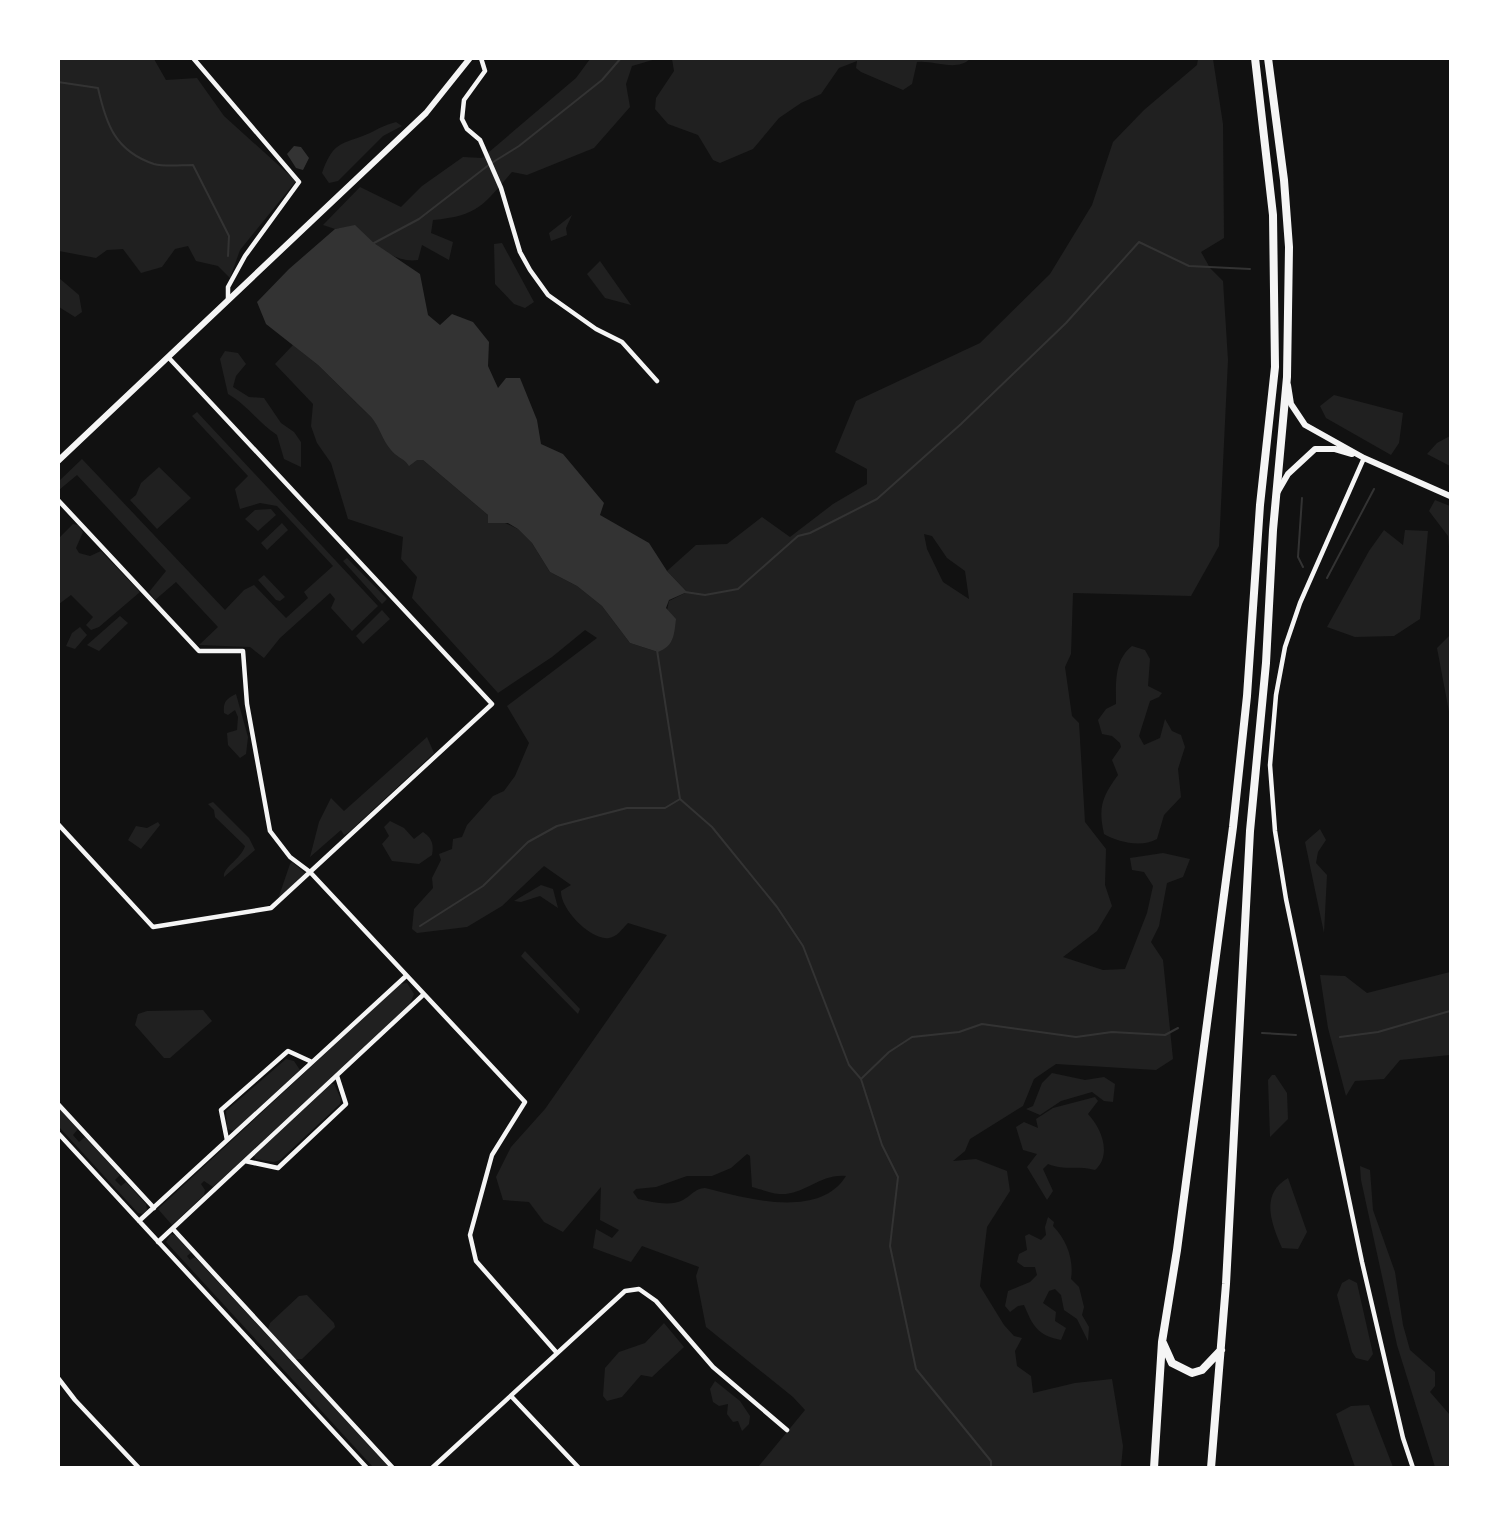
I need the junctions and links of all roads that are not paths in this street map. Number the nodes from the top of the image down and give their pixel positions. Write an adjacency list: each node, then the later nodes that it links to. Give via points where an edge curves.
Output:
1 (193, 58): 6 (street, via 299,182 244,256 228,287)
2 (470, 58): 6 (street, via 426,113)
3 (481, 58): 9 (street, via 485,71 464,100 462,119 480,140 501,188 520,252 548,295 580,319 622,342)
4 (1255, 58): 29 (main road, via 1272,203 1275,367 1233,827)
5 (1268, 58): 8 (main road, via 1288,236)
6 (229, 302): 7 (street)
7 (170, 358): 11 (street); 16 (street, via 492,704)
8 (1287, 376): 10 (street, via 1291,404 1305,425); 12 (main road)
9 (657, 381)
10 (1364, 458): 12 (street, via 1335,449 1315,448 1288,474); 13 (street); 42 (street, via 1300,603 1285,647 1270,765 1286,899 1365,1273)
11 (58, 461)
12 (1276, 495): 30 (main road, via 1250,831)
13 (1450, 496)
14 (58, 500): 16 (street, via 199,651 243,651 247,704 270,831 290,856)
15 (58, 824): 16 (street, via 153,927 271,908)
16 (310, 872): 17 (street)
17 (406, 976): 18 (street); 19 (street)
18 (423, 995): 20 (street); 31 (street, via 525,1102 492,1155 470,1235 476,1261)
19 (312, 1062): 23 (street); 23 (street, via 288,1051 221,1110)
20 (336, 1076): 24 (street); 24 (street, via 346,1104 278,1168)
21 (58, 1104): 25 (street)
22 (58, 1133): 26 (street)
23 (226, 1140): 25 (street)
24 (245, 1161): 27 (street)
25 (154, 1208): 26 (street)
26 (139, 1221): 28 (street)
27 (173, 1228): 28 (street); 37 (street)
28 (158, 1242): 36 (street)
29 (1162, 1342): 30 (main road, via 1172,1363 1191,1373 1202,1370); 40 (main road)
30 (1221, 1350): 41 (main road)
31 (557, 1353): 33 (street); 34 (street, via 625,1291 639,1289 656,1301 713,1367)
32 (58, 1378): 35 (street)
33 (511, 1396): 38 (street); 39 (street)
34 (787, 1430)
35 (139, 1467)
36 (367, 1467)
37 (393, 1467)
38 (432, 1467)
39 (579, 1467)
40 (1154, 1467)
41 (1211, 1467)
42 (1413, 1467)

